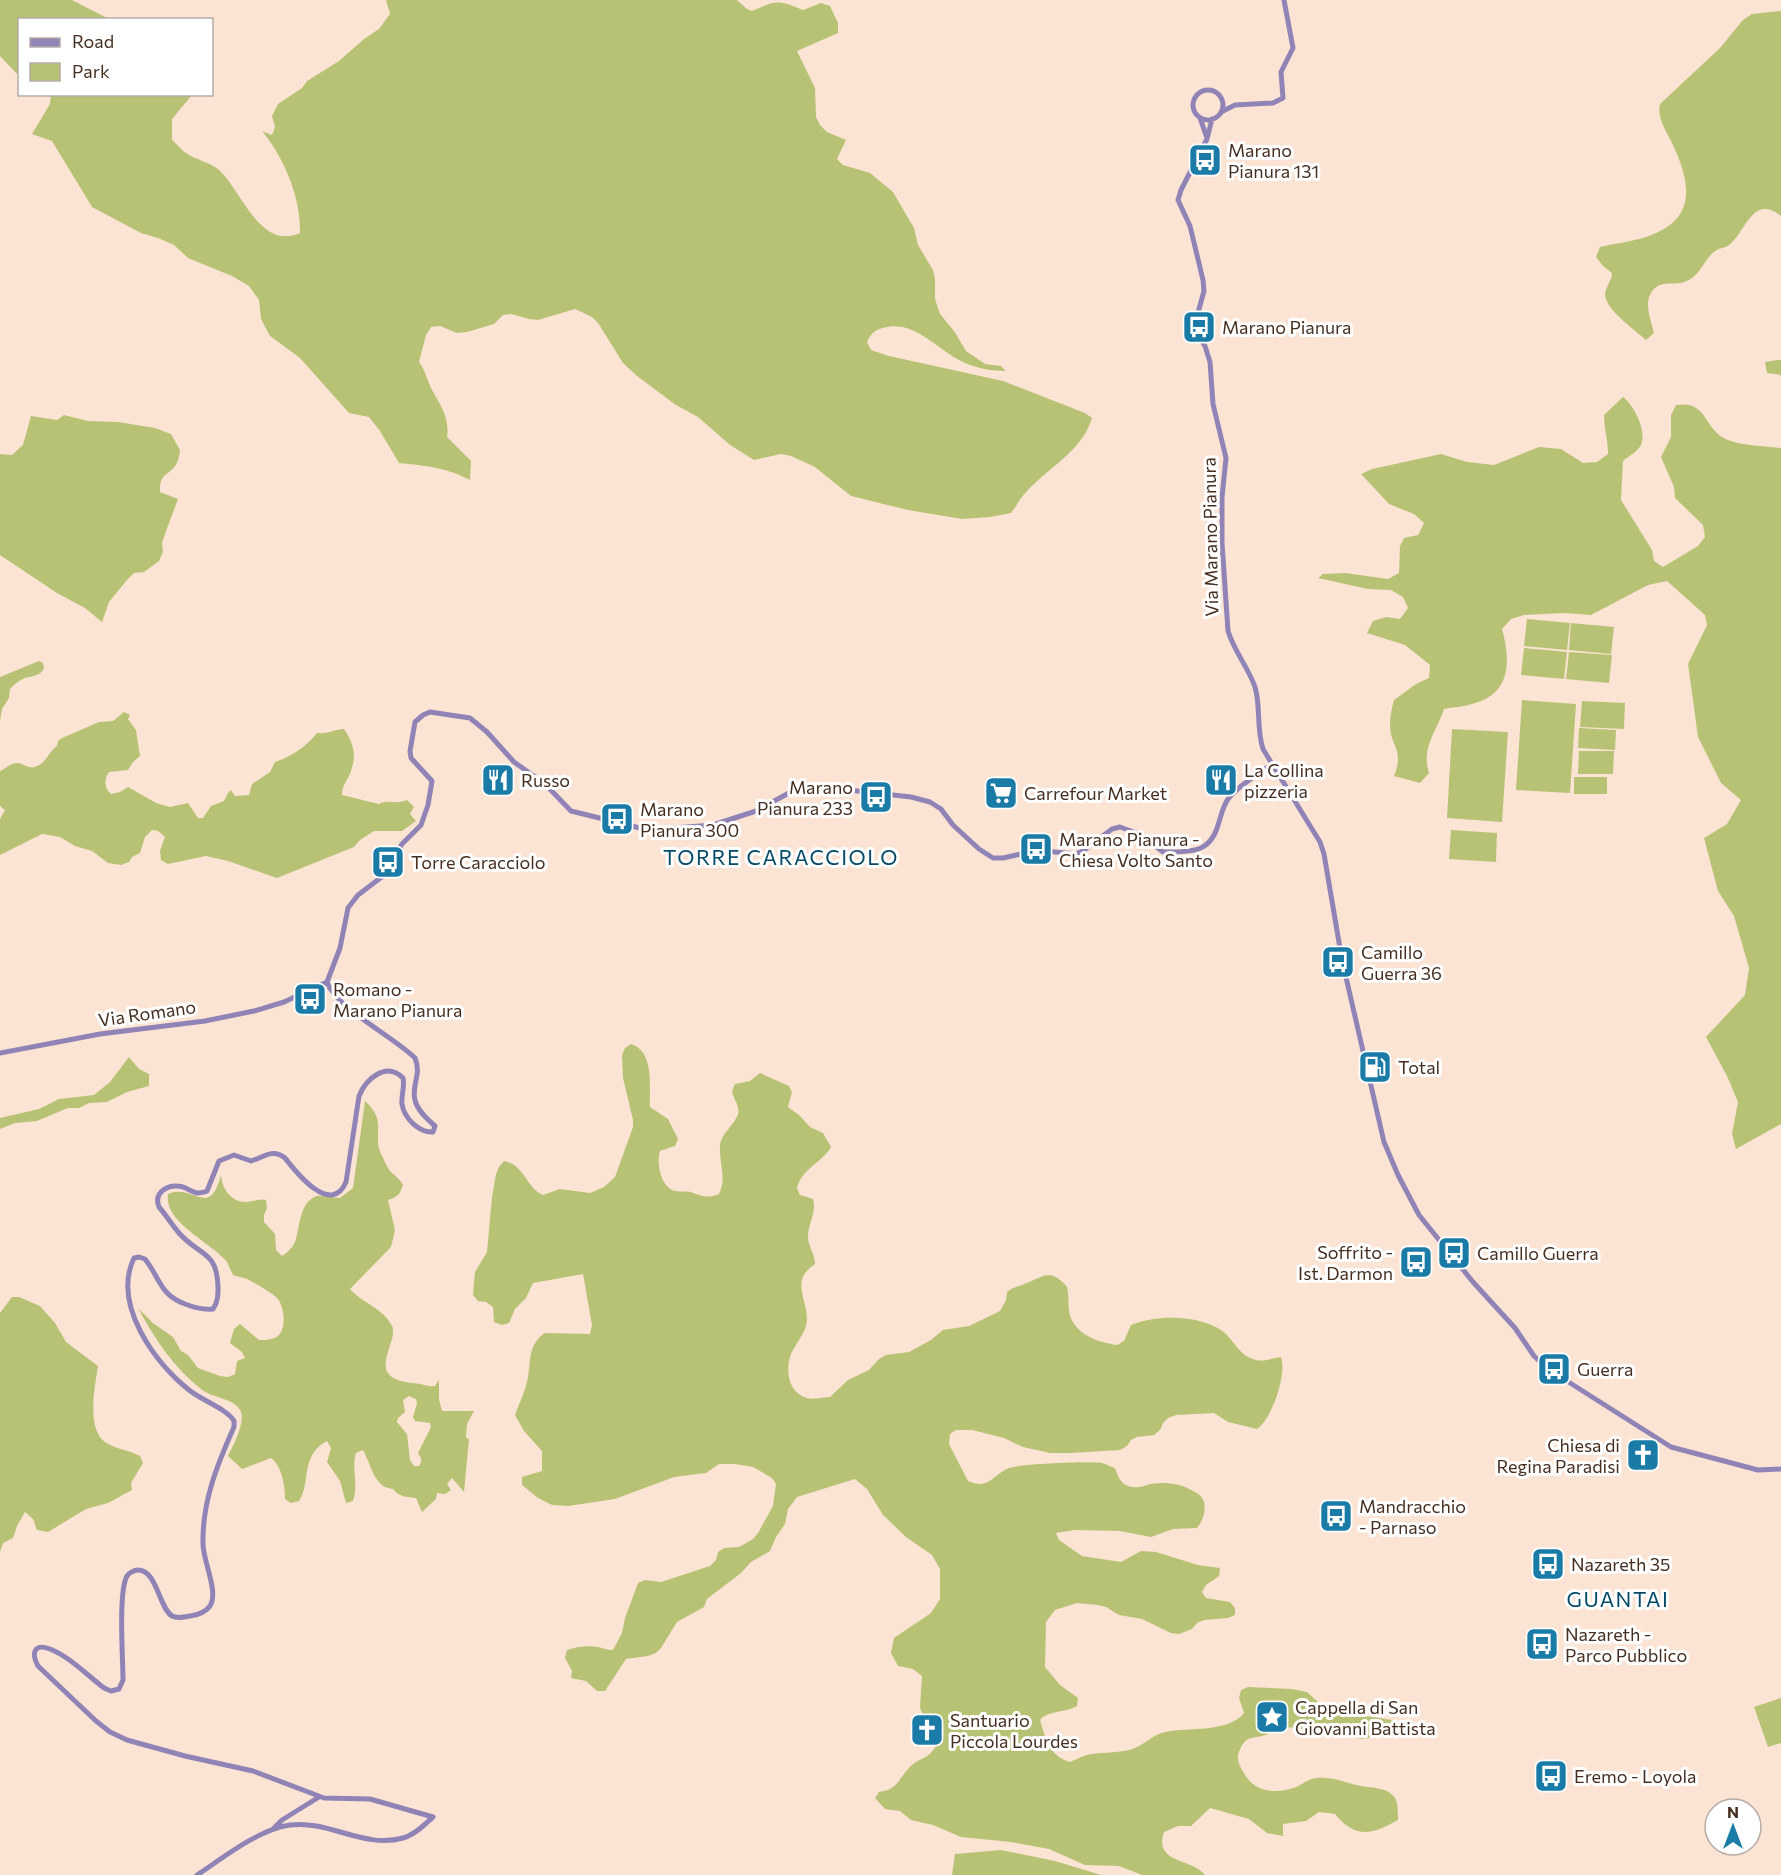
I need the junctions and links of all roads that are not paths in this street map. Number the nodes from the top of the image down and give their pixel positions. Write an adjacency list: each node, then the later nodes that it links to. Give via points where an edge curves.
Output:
1 (1284, 0): 3 (street, via 1293,48 1281,72 1282,98 1273,103)
2 (1221, 98): 3 (street); 4 (street); 5 (street, via 1210,91 1197,95 1193,107)
3 (1235, 105): 4 (street)
4 (1221, 112): 6 (street)
5 (1200, 118): 6 (street); 7 (street)
6 (1212, 119): 7 (street, Via Marano Pianura)
7 (1207, 139): 8 (street, Via Marano Pianura, via 1178,200 1190,226 1203,279 1196,332 1210,362 1213,404 1226,458 1222,533 1228,631 1254,685 1259,735)
8 (1272, 764): 9 (street, via 1230,796 1216,833 1195,851 1163,852 1139,834 1120,827 1075,855 1045,851 993,858 930,802 828,787 798,788 749,814 713,825 648,830 577,813 514,762 470,718 430,712 415,722 410,751 411,759 432,781 421,825 402,844 383,876 348,908 340,948); 11 (street, Via Marano Pianura, via 1320,842 1384,1142 1419,1215 1548,1369 1671,1447 1758,1470)
9 (327, 982): 10 (street, Via Romano, via 273,1006 244,1013); 12 (street, via 341,1001 415,1058 419,1066 414,1098 435,1130 427,1132 406,1115 402,1105 403,1078 384,1072 370,1078 358,1096 346,1182 336,1194 313,1189 285,1158 273,1152 251,1161 234,1155 219,1161 207,1191 198,1193 171,1186 160,1192 159,1207 180,1234 216,1266 217,1305 213,1309 195,1308 174,1300 140,1257 134,1258 128,1282 133,1317 157,1357 188,1390 234,1421 204,1512 203,1548 212,1602 198,1615 173,1616 146,1572 139,1570 126,1576 123,1680 119,1689 104,1688 52,1650 40,1647 34,1655 38,1666 110,1732 185,1756 266,1775)
10 (0, 1053)
11 (1781, 1469)
12 (320, 1797): 13 (street, via 282,1820); 13 (street, via 370,1799 434,1817 403,1838 369,1840 305,1824)
13 (273, 1830): 14 (street)
14 (197, 1875)

